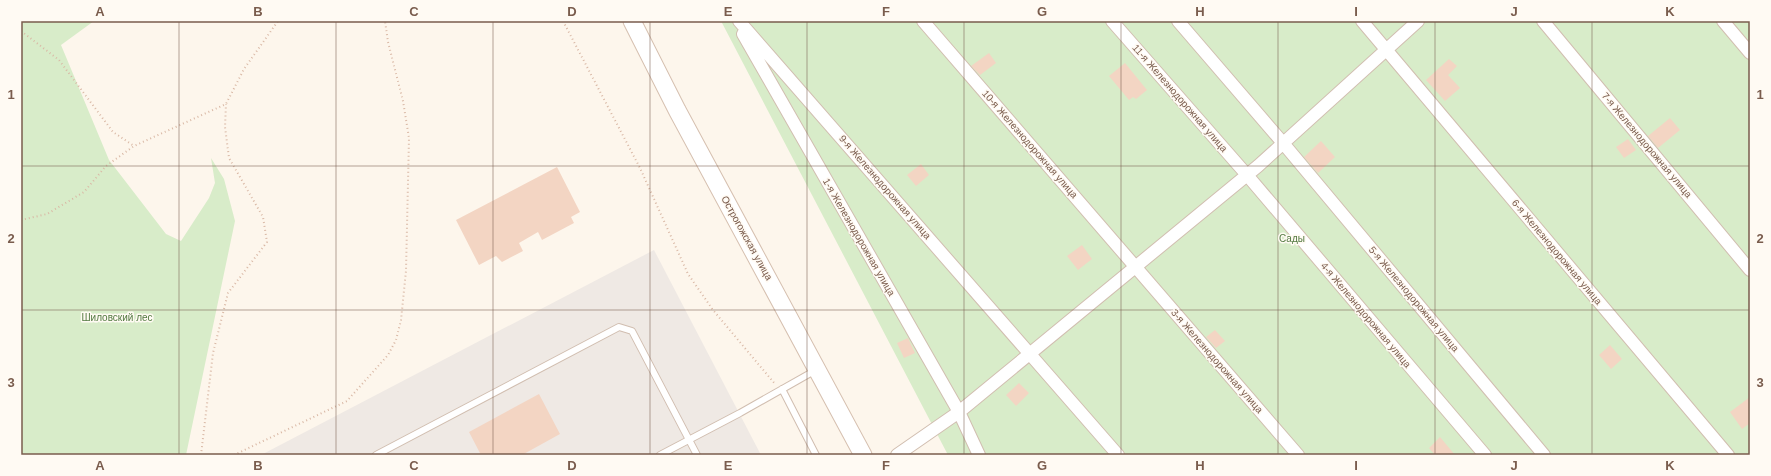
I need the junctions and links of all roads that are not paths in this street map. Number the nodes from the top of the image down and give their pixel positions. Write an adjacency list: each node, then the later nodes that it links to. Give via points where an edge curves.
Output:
1 (632, 21): 18 (street, Острогожская улица, via 677,110)
2 (736, 21): 20 (street, 1-я Железнодорожная улица)
3 (739, 21): 17 (street, 9-я Железнодорожная улица)
4 (923, 21): 15 (street, 10-я Железнодорожная улица)
5 (1112, 21): 14 (street, 11-я Железнодорожная улица)
6 (1178, 21): 13 (street, 5-я Железнодорожная улица)
7 (1362, 21): 11 (street, 6-я Железнодорожная улица)
8 (1418, 21): 11 (street)
9 (1543, 21): 16 (street, 7-я Железнодорожная улица)
10 (1723, 21): 12 (street)
11 (1387, 50): 13 (street); 33 (street, 6-я Железнодорожная улица)
12 (1750, 53)
13 (1284, 143): 14 (street); 32 (street, 5-я Железнодорожная улица)
14 (1247, 175): 15 (street); 31 (street, 4-я Железнодорожная улица)
15 (1136, 267): 17 (street); 30 (street, 3-я Железнодорожная улица)
16 (1750, 270)
17 (1030, 353): 20 (street); 29 (street, 9-я Железнодорожная улица)
18 (818, 369): 19 (lane); 26 (street, Острогожская улица)
19 (782, 389): 21 (lane); 25 (lane)
20 (959, 412): 27 (street); 28 (street, 1-я Железнодорожная улица)
21 (689, 440): 22 (lane, via 632,331 619,327); 23 (lane); 24 (lane)
22 (376, 455)
23 (660, 455)
24 (697, 455)
25 (816, 455)
26 (863, 455)
27 (897, 455)
28 (979, 455)
29 (1118, 455)
30 (1298, 455)
31 (1485, 455)
32 (1544, 455)
33 (1728, 455)

